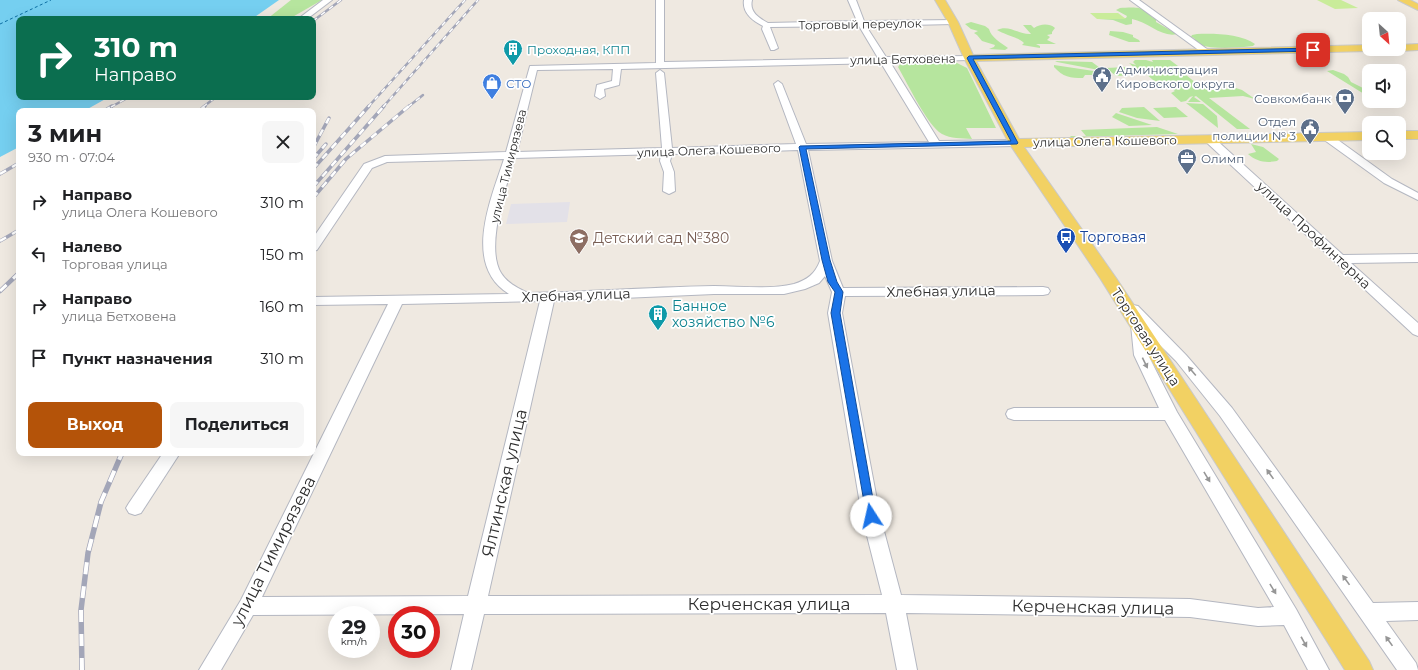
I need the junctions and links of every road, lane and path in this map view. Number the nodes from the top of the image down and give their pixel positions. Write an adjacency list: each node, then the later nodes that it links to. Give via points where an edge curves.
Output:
1 (328, 0): 9 (street)
2 (660, 0): 22 (street)
3 (748, 0): 12 (street, via 747,5 754,20)
4 (852, 0): 11 (street)
5 (940, 0): 10 (main road, Торговая улица)
6 (1134, 0): 17 (street)
7 (1403, 0): 8 (main road)
8 (1418, 7)
9 (306, 16)
10 (954, 22): 11 (street, Торговый переулок); 18 (main road, Торговая улица)
11 (861, 23): 12 (street, Торговый переулок); 19 (street)
12 (768, 25): 14 (street, via 766,29)
13 (1418, 47): 16 (main road)
14 (774, 48)
15 (1362, 48): 17 (main road, улица Бетховена)
16 (1406, 48)
17 (1207, 52): 18 (main road, улица Бетховена)
18 (969, 58): 19 (street, улица Бетховена); 30 (main road, Торговая улица)
19 (883, 60): 22 (street, улица Бетховена); 31 (street)
20 (617, 66): 21 (street, улица Бетховена); 22 (street, улица Бетховена); 24 (street, via 616,83 600,87)
21 (533, 68): 34 (street, улица Тимирязева)
22 (660, 69): 33 (street)
23 (778, 84): 32 (street)
24 (600, 96)
25 (1406, 135): 26 (main road)
26 (1418, 135)
27 (1327, 136): 28 (main road, улица Олега Кошевого); 29 (main road, улица Олега Кошевого); 36 (street, via 1388,181)
28 (1362, 136)
29 (1209, 139): 30 (main road, улица Олега Кошевого); 39 (street, улица Профинтерна)
30 (1015, 143): 31 (street, улица Олега Кошевого); 41 (main road, Торговая улица)
31 (936, 144): 32 (street, улица Олега Кошевого)
32 (802, 147): 33 (street, улица Олега Кошевого); 40 (street)
33 (667, 151): 34 (street, улица Олега Кошевого); 35 (street)
34 (510, 156): 37 (street, улица Олега Кошевого, via 385,159 368,166); 44 (street, улица Тимирязева, via 494,216 490,242 491,262 502,282)
35 (669, 191)
36 (1418, 197)
37 (316, 243)
38 (1418, 258): 39 (street)
39 (1340, 259): 49 (street, улица Профинтерна)
40 (826, 260): 43 (street, via 832,282); 45 (street, Хлебная улица, via 822,271 814,280 784,290 714,290)
41 (1114, 287): 48 (main road, Торговая улица); 58 (street, one-way to 41, via 1226,412 1182,358 1148,326)
42 (1043, 291): 43 (street, Хлебная улица)
43 (839, 292): 55 (street, via 835,313 868,501)
44 (525, 297): 45 (street, Хлебная улица); 46 (street, Хлебная улица)
45 (548, 297): 54 (street, Ялтинская улица)
46 (397, 300): 47 (street, Хлебная улица); 56 (street, улица Тимирязева)
47 (316, 301)
48 (1138, 325): 51 (street, one-way to 51, via 1141,355); 64 (main road, Торговая улица)
49 (1418, 331)
50 (1014, 414): 51 (street)
51 (1170, 414): 59 (street, one-way to 59)
52 (170, 456): 53 (street)
53 (135, 508)
54 (477, 604): 55 (street, Керченская улица); 56 (street, Керченская улица); 61 (street, Ялтинская улица)
55 (894, 604): 59 (street, Керченская улица, via 1190,608 1258,617); 62 (street)
56 (248, 606): 60 (street, улица Тимирязева)
57 (1418, 611): 58 (street)
58 (1369, 612): 65 (street, one-way to 58)
59 (1289, 615): 63 (street, one-way to 63)
60 (209, 670)
61 (461, 670)
62 (907, 670)
63 (1319, 670)
64 (1360, 670)
65 (1409, 670)

